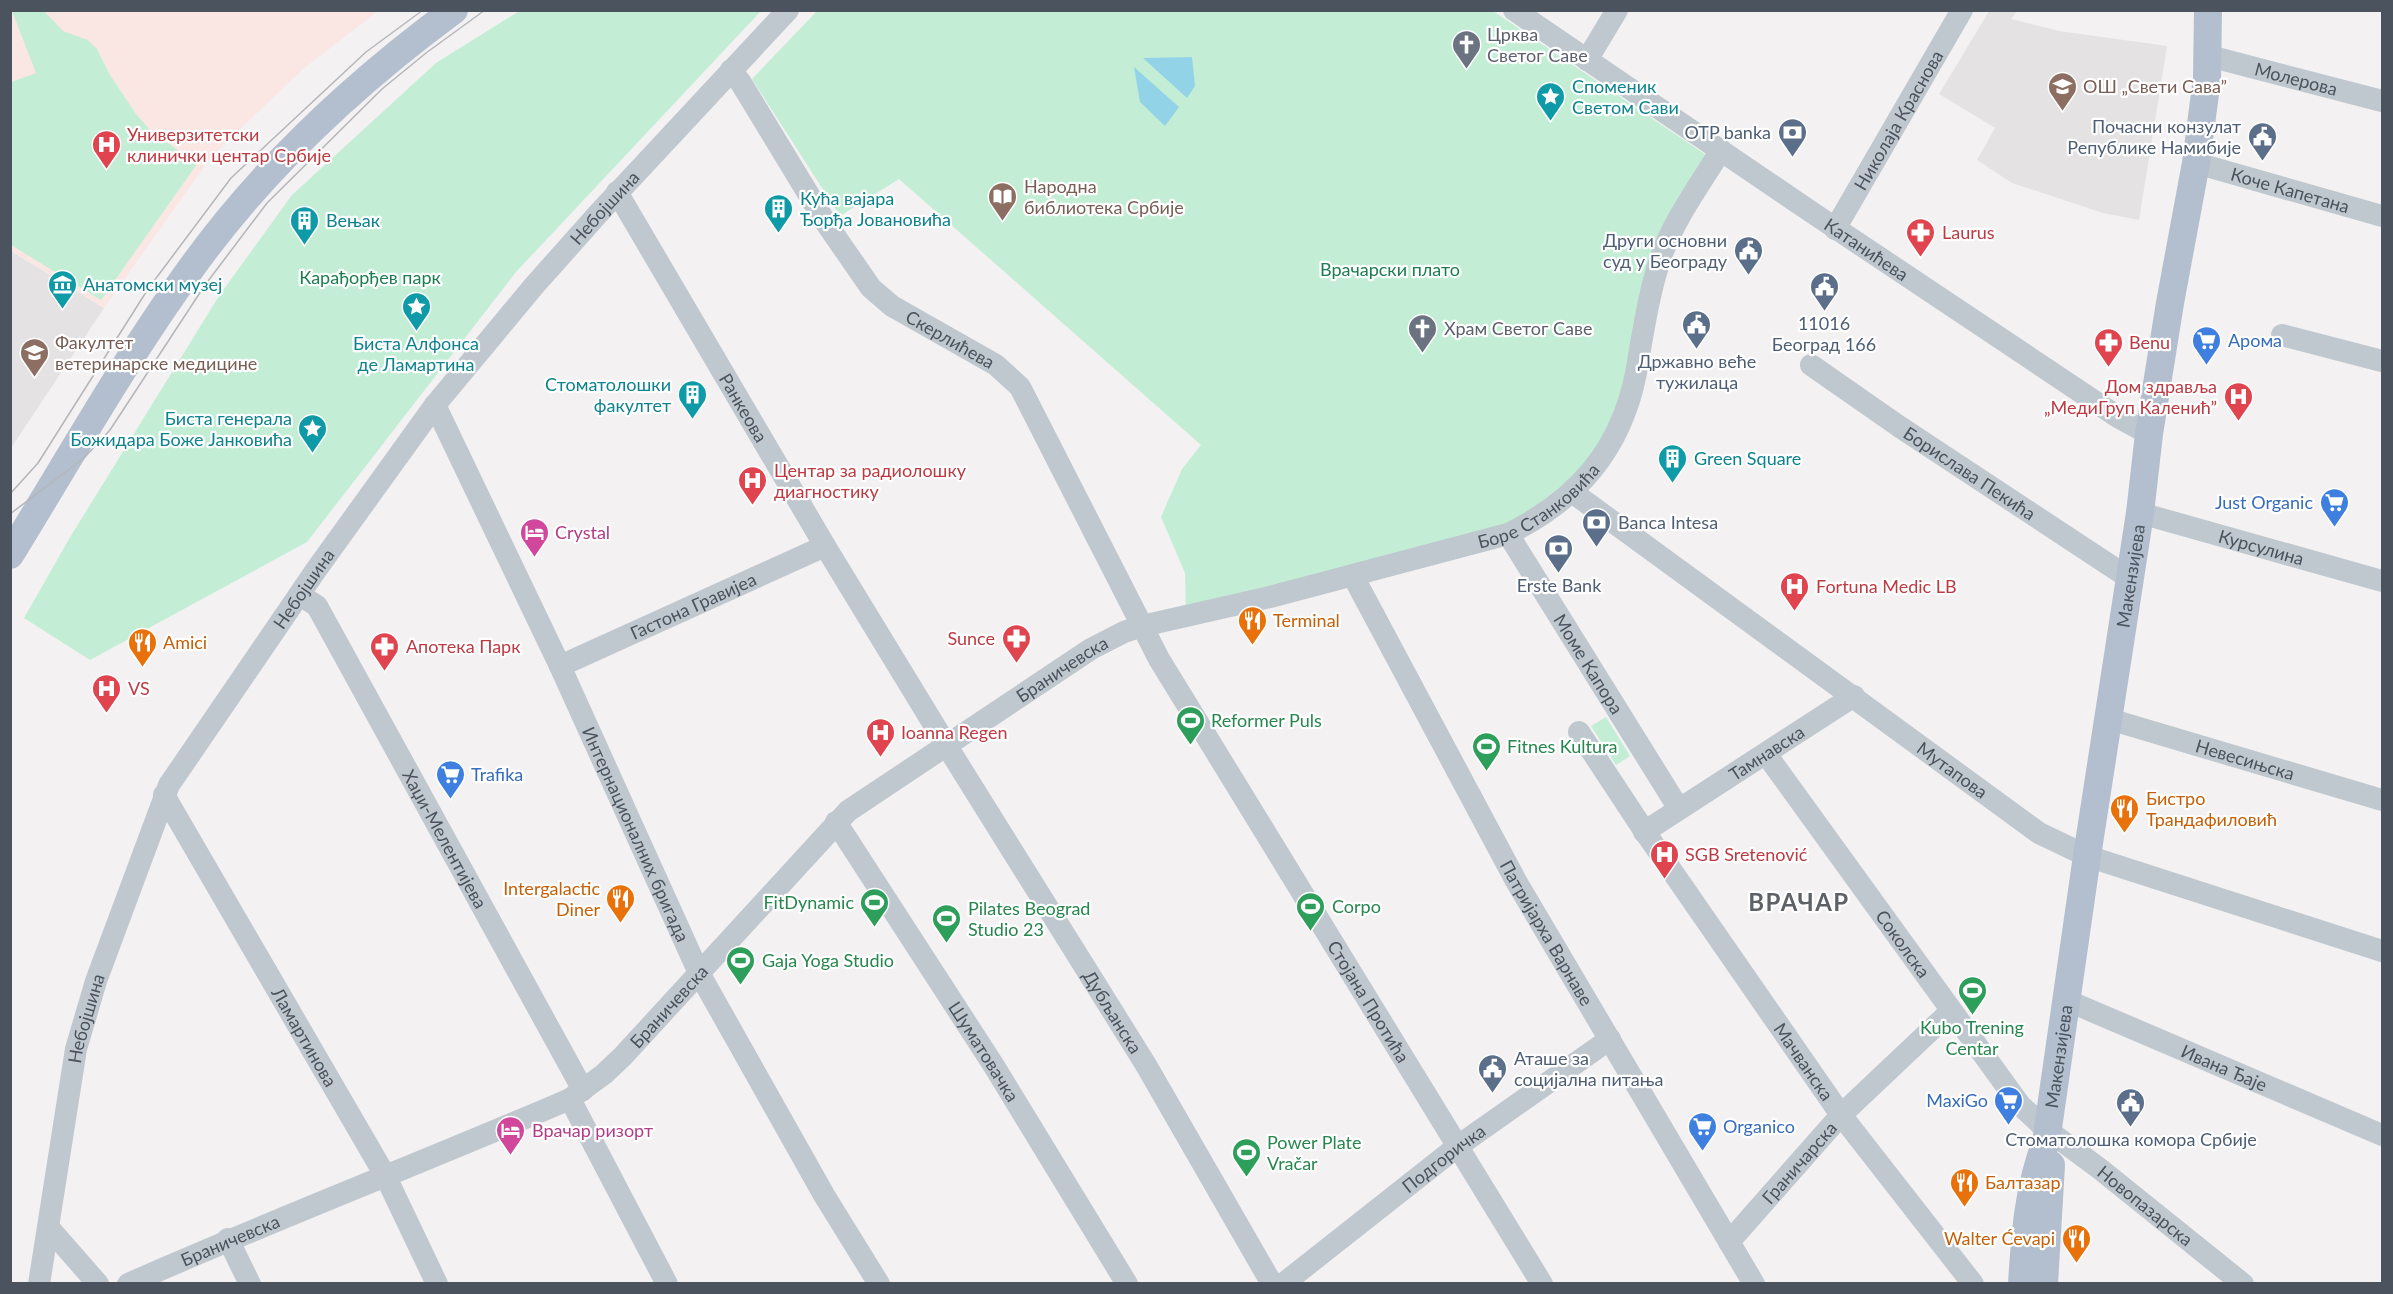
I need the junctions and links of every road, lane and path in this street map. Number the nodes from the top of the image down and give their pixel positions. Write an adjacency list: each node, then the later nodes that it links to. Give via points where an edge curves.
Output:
1 (454, 10): 25 (main road, via 329,112 220,230 161,311)
2 (788, 10): 9 (street, Небојшина)
3 (1514, 10): 8 (street, Катанићева)
4 (1617, 10): 8 (street)
5 (1962, 10): 15 (street, Николаја Краснова)
6 (2208, 10): 7 (main road, Макензијева)
7 (2209, 56): 10 (street, Молерова); 12 (main road, Макензијева)
8 (1587, 60): 11 (street, Катанићева)
9 (731, 70): 13 (street, Небојшина); 30 (street, Скерлићева, via 871,288 892,306 996,365 1020,387)
10 (2382, 101)
11 (1721, 150): 15 (street, Катанићева); 21 (street, Боре Станковића, via 1662,254 1650,291 1631,391 1619,426 1595,467)
12 (2196, 163): 14 (street, Коче Капетана); 20 (main road, Макензијева)
13 (617, 192): 19 (street, Небојшина); 24 (street, Ранкеова)
14 (2382, 216)
15 (1835, 229): 20 (street, Катанићева)
16 (2282, 335): 17 (street)
17 (2382, 361)
18 (1811, 365): 27 (street, Борислава Пекића)
19 (435, 405): 29 (street, Небојшина); 31 (street, Интернационалних бригада)
20 (2149, 434): 22 (main road, Макензијева)
21 (1572, 492): 23 (street, Боре Станковића, via 1532,522); 32 (street, Мутапова)
22 (2140, 513): 27 (main road, Макензијева); 28 (street, Курсулина)
23 (1508, 534): 26 (street, Боре Станковића); 39 (street, Моме Капора)
24 (825, 546): 31 (street, Гастона Гравијеа); 35 (street, Ранкеова)
25 (10, 555)
26 (1353, 576): 30 (street, Боре Станковића); 47 (street, Патријарха Варнаве, via 1516,881)
27 (2129, 578): 33 (main road, Макензијева)
28 (2382, 581)
29 (300, 594): 37 (street, Небојшина); 48 (street, Хаџи-Мелентијева, via 317,606)
30 (1142, 626): 35 (street, Браничевска, via 1091,649); 52 (street, Стојана Протића)
31 (560, 666): 44 (street, Интернационалних бригада)
32 (1854, 696): 36 (street, Тамнавска); 42 (street, Мутапова, via 2039,833)
33 (2109, 719): 38 (street, Невесињска); 42 (main road, Макензијева)
34 (1580, 732): 41 (street)
35 (947, 746): 40 (street, Браничевска); 66 (street, Дубљанска, via 1146,1065)
36 (1766, 754): 39 (street, Тамнавска); 46 (street, Соколска)
37 (164, 795): 53 (street, Ламартинова); 54 (street, Небојшина, via 96,981 76,1049)
38 (2382, 800)
39 (1680, 809): 41 (street)
40 (836, 822): 44 (street, Браничевска); 65 (street, Шуматовачка, via 994,1066)
41 (1644, 831): 49 (street, Мачванска)
42 (2087, 856): 43 (street, Мутапова); 45 (main road, Макензијева)
43 (2382, 951)
44 (699, 973): 48 (street, Браничевска, via 623,1056); 64 (street, Интернационалних бригада, via 818,1185)
45 (2066, 1000): 50 (street, Ивана Ђаје); 51 (main road, Макензијева)
46 (1951, 1011): 49 (street, Граничарска); 51 (street, Соколска)
47 (1610, 1039): 52 (street, Подгоричка); 56 (street, Патријарха Варнаве)
48 (577, 1095): 53 (street, Браничевска); 63 (street, Хаџи-Мелентијева)
49 (1841, 1115): 56 (street, Граничарска); 69 (street, Мачванска)
50 (2382, 1135)
51 (2046, 1136): 70 (main road, Макензијева, via 2026,1224); 71 (main road, Макензијева, via 2052,1177); 72 (street, Новопазарска, via 2100,1169)
52 (1458, 1146): 67 (street, Подгоричка); 68 (street, Стојана Протића)
53 (386, 1177): 55 (street, Браничевска); 62 (street, Ламартинова)
54 (49, 1227): 58 (street, Небојшина); 59 (street)
55 (228, 1239): 60 (street, Браничевска); 61 (street)
56 (1729, 1242): 57 (street, Патријарха Варнаве)
57 (1744, 1279)
58 (39, 1284)
59 (99, 1284)
60 (128, 1284)
61 (250, 1284)
62 (437, 1284)
63 (667, 1284)
64 (879, 1284)
65 (1126, 1284)
66 (1272, 1284)
67 (1283, 1284)
68 (1542, 1284)
69 (1973, 1284)
70 (2022, 1284)
71 (2044, 1284)
72 (2243, 1284)

